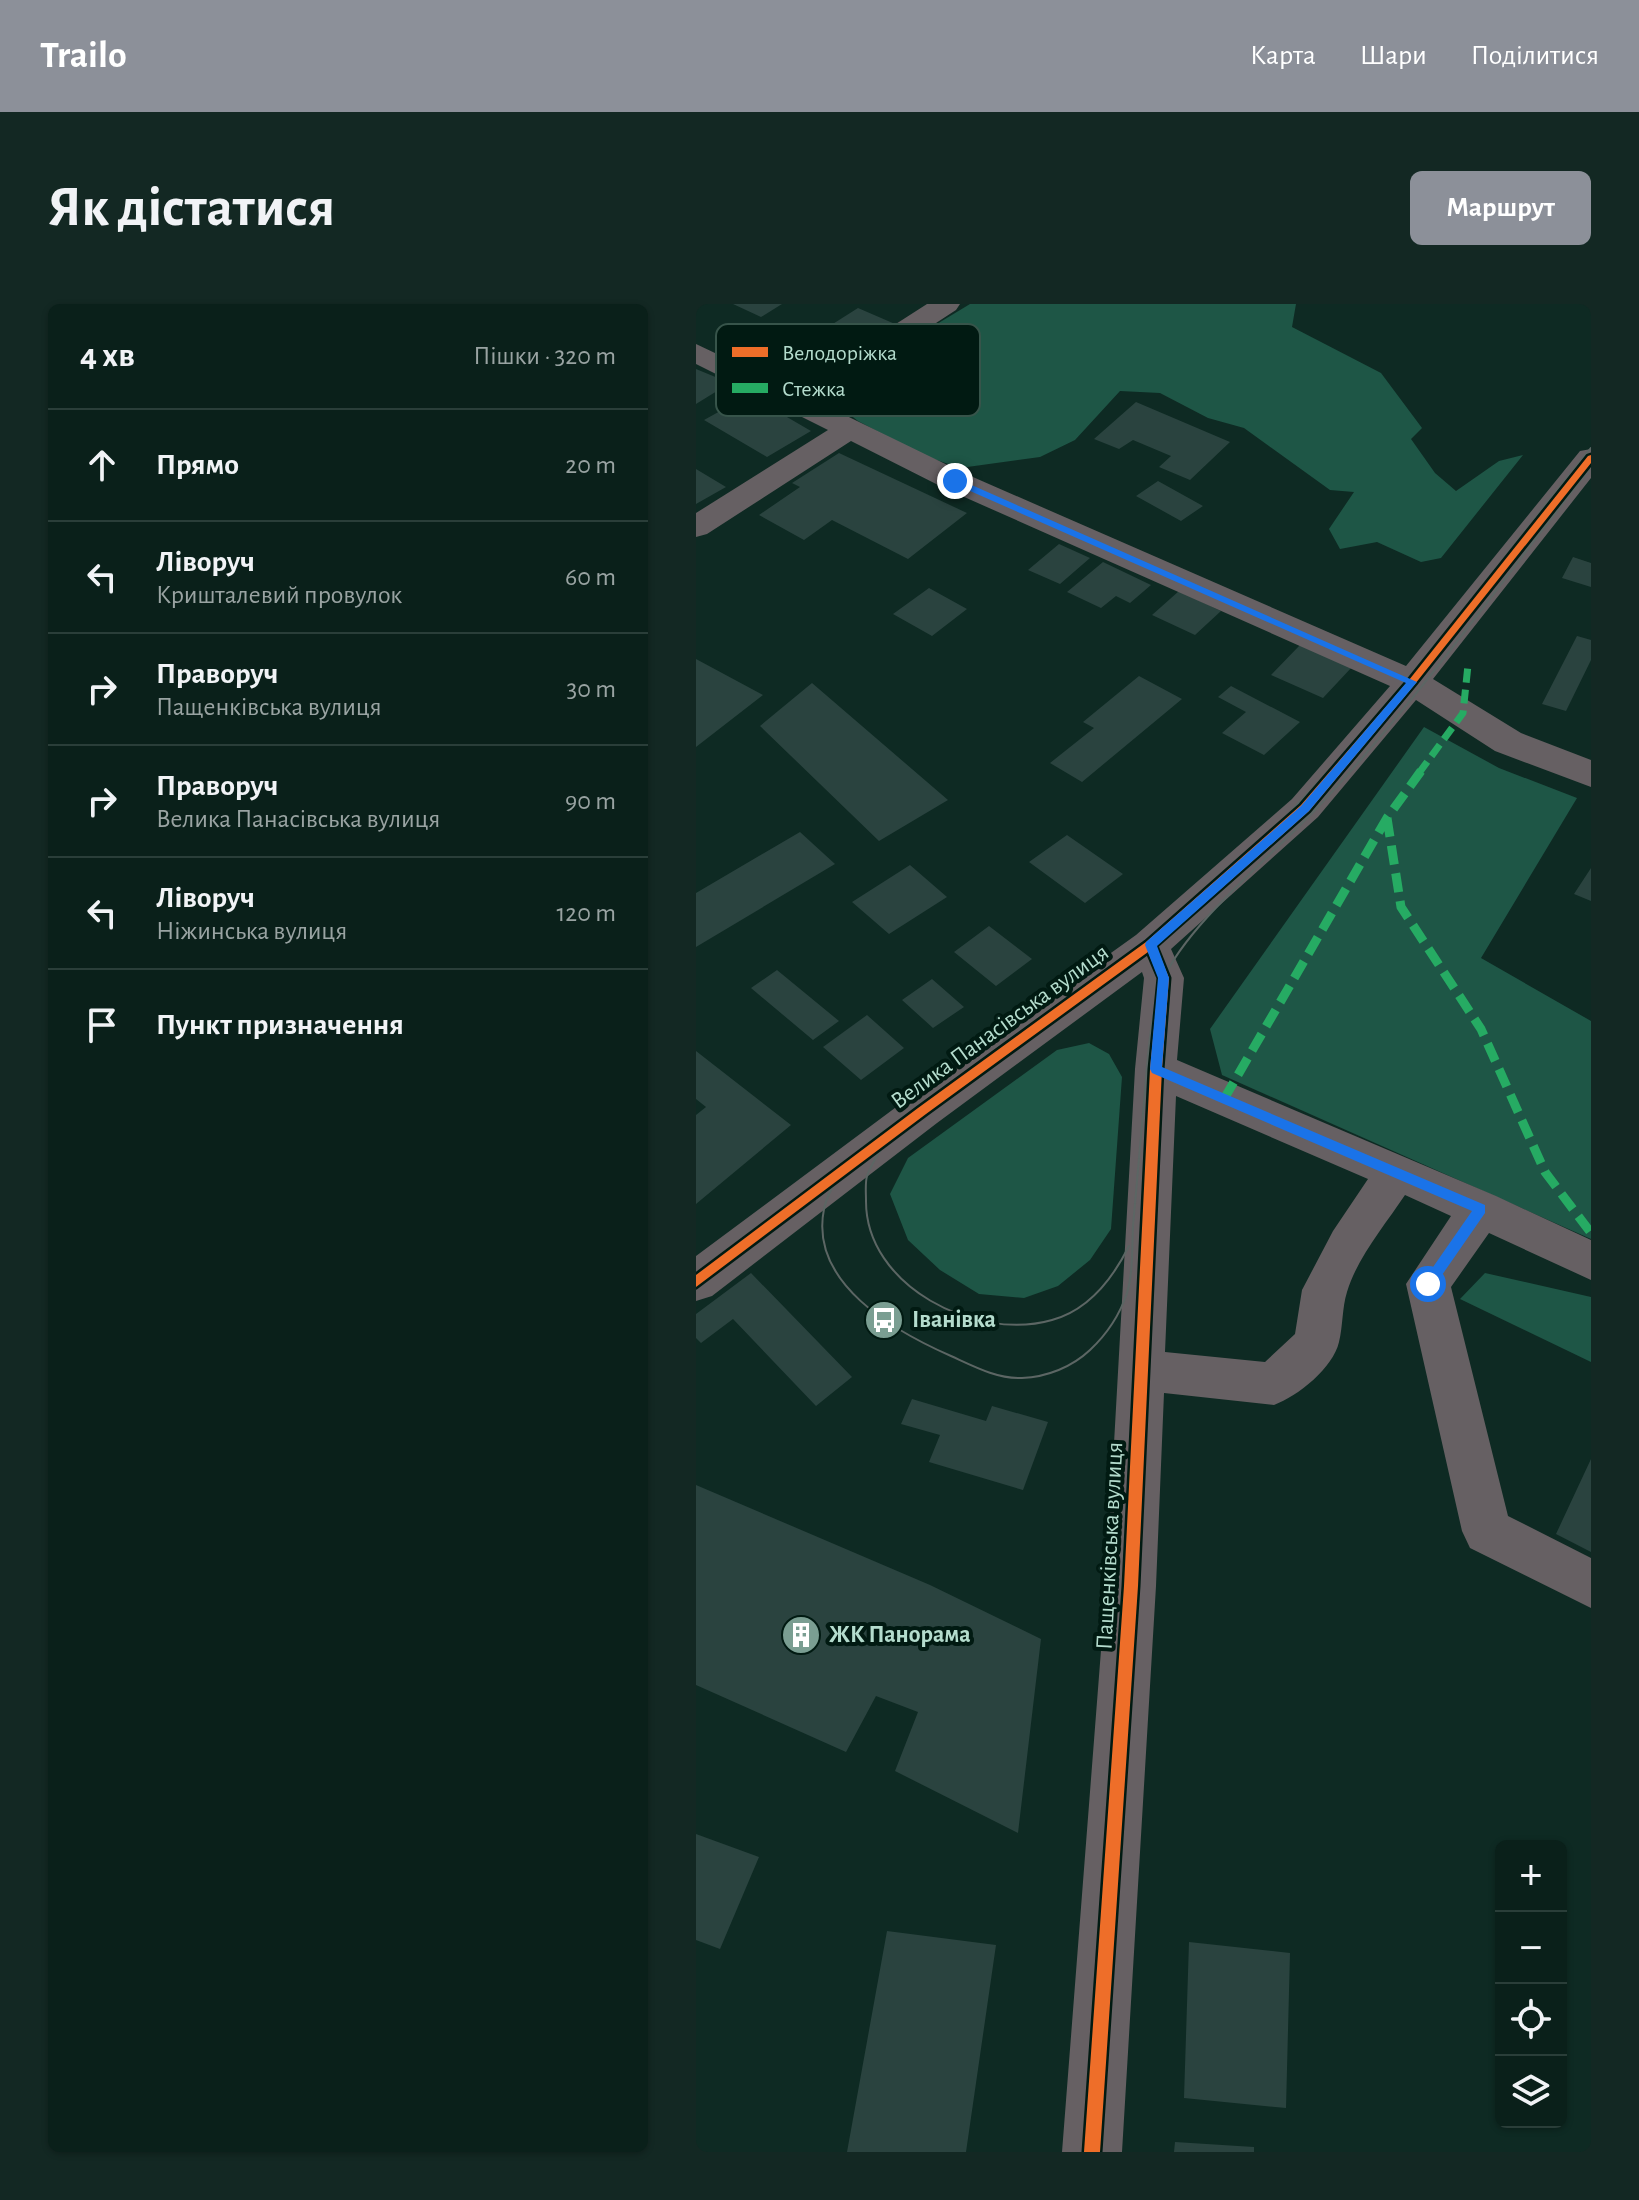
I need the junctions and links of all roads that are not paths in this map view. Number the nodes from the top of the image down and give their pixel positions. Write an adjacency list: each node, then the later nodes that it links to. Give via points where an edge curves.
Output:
1 (946, 304): 2 (street)
2 (915, 324)
3 (696, 353): 4 (street)
4 (716, 363)
5 (819, 416): 6 (street)
6 (848, 430): 8 (street); 9 (street)
7 (1585, 474): 9 (street, Велика Панасівська вулиця)
8 (696, 527)
9 (1412, 682): 10 (street, via 1508,742); 11 (street, Велика Панасівська вулиця, via 1305,808)
10 (1591, 774)
11 (1150, 945): 12 (street, Пащенківська вулиця, via 1164,978); 16 (street, Велика Панасівська вулиця)
12 (1156, 1069): 13 (street); 17 (street, Пащенківська вулиця)
13 (1396, 1173): 14 (street); 17 (street, via 1325,1290 1316,1344 1274,1384)
14 (1481, 1209): 15 (street); 18 (street, via 1428,1284 1487,1531)
15 (1591, 1261)
16 (696, 1282)
17 (1141, 1370): 19 (street, Пащенківська вулиця)
18 (1591, 1584)
19 (1092, 2152)

